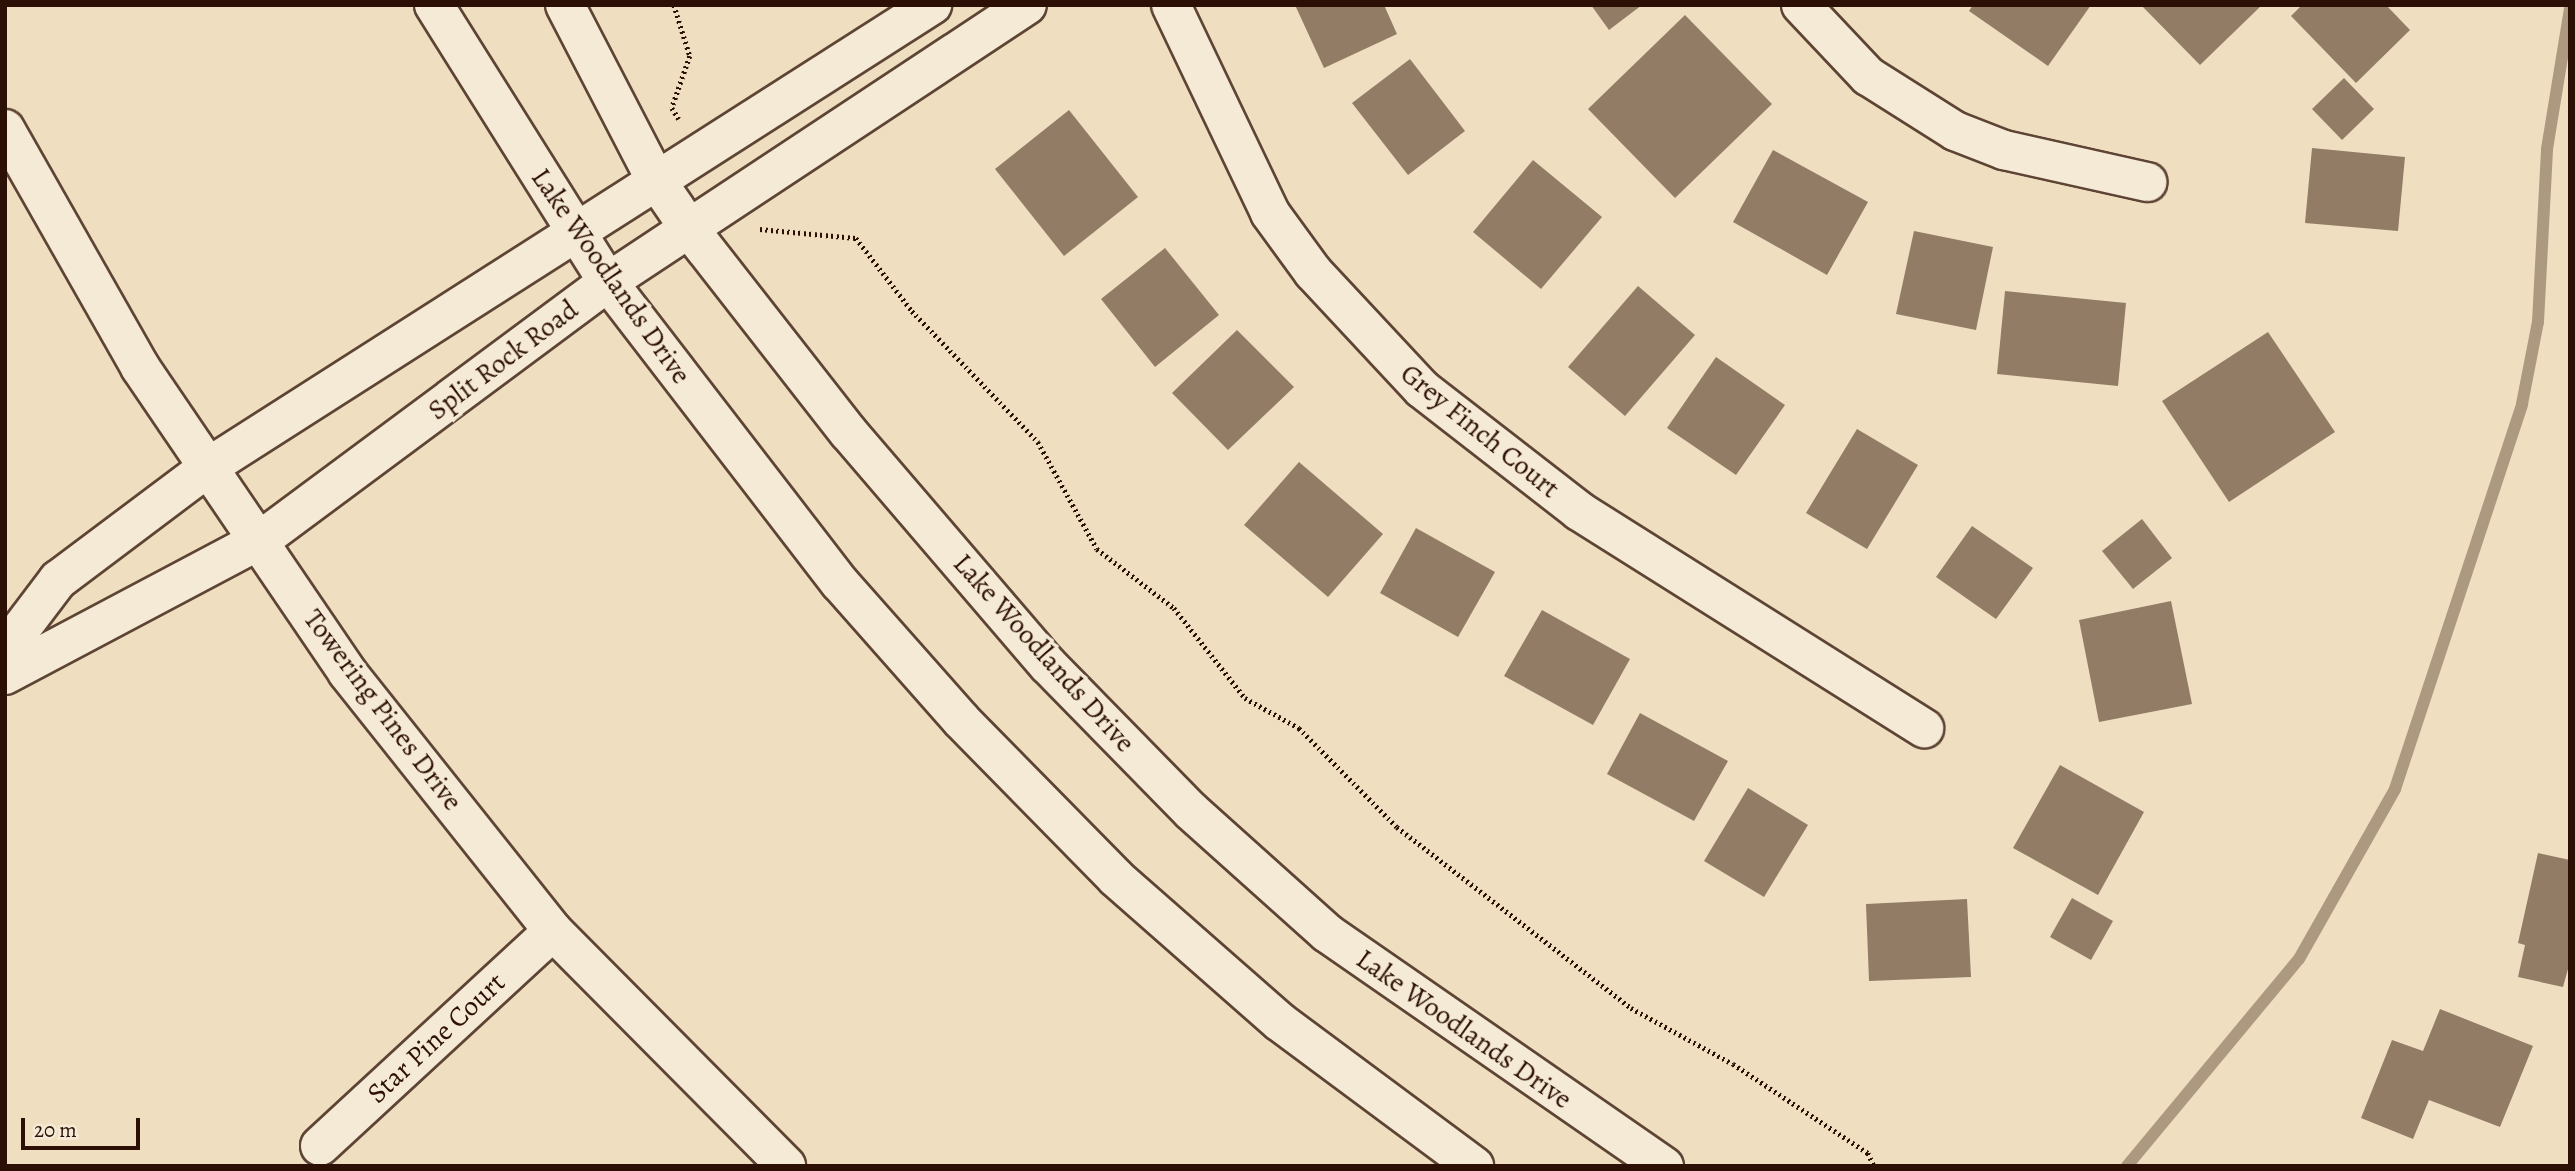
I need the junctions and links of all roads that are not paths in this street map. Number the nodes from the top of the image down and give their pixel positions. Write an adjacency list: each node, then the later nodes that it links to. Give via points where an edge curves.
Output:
1 (434, 5): 10 (street, Lake Woodlands Drive)
2 (565, 5): 8 (street, Lake Woodlands Drive)
3 (932, 5): 8 (street)
4 (1027, 5): 11 (street, Split Rock Road)
5 (1171, 5): 17 (street, Grey Finch Court, via 1270,213 1313,272 1422,389 1579,511)
6 (1801, 5): 9 (street, via 1868,76 1955,131 2004,150)
7 (5, 129): 13 (street, Towering Pines Drive, via 140,367)
8 (654, 177): 10 (street); 11 (street, Lake Woodlands Drive)
9 (2147, 182)
10 (573, 229): 12 (street, Lake Woodlands Drive); 13 (street)
11 (691, 231): 12 (street, Split Rock Road); 22 (street, Lake Woodlands Drive, via 849,433 1048,665 1191,811 1327,933)
12 (608, 282): 14 (street, Split Rock Road); 21 (street, Lake Woodlands Drive, via 840,583 961,720 1116,878 1270,1013)
13 (210, 466): 14 (street, Towering Pines Drive); 15 (street, via 58,580)
14 (261, 539): 16 (street, Split Rock Road); 18 (street, Towering Pines Drive, via 348,672)
15 (5, 650)
16 (5, 675)
17 (1924, 728)
18 (553, 931): 19 (street, Star Pine Court); 20 (street, Towering Pines Drive)
19 (320, 1146)
20 (786, 1166)
21 (1474, 1166)
22 (1664, 1166)

